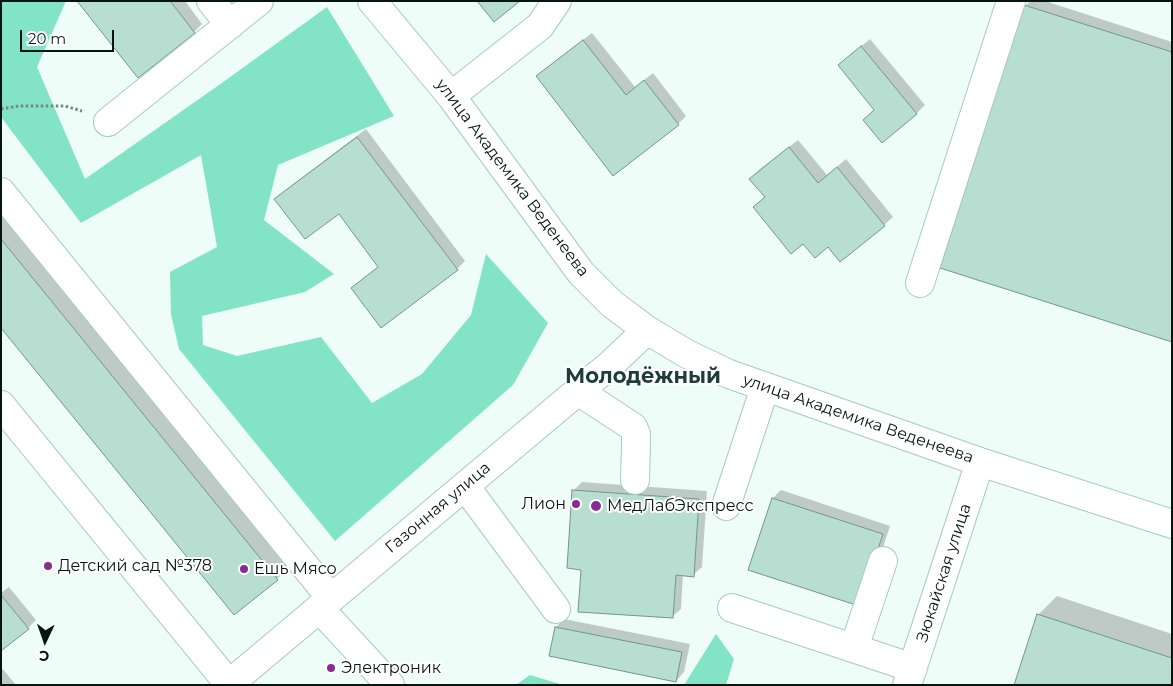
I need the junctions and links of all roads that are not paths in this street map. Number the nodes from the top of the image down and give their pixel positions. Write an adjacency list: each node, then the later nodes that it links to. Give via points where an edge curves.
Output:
1 (211, 1): 6 (street)
2 (259, 1): 6 (street)
3 (372, 1): 7 (street, улица Академика Веденеева)
4 (557, 1): 7 (street, via 540,26)
5 (1011, 1): 10 (street)
6 (230, 25): 8 (street)
7 (451, 96): 11 (street, улица Академика Веденеева, via 581,273 612,304)
8 (108, 122)
9 (1, 192): 21 (street)
10 (920, 283)
11 (648, 330): 12 (street, улица Академика Веденеева, via 687,354); 13 (street, Газонная улица)
12 (765, 387): 15 (street, улица Академика Веденеева); 18 (street)
13 (578, 391): 16 (street, via 633,427 636,434); 17 (street, Газонная улица)
14 (1, 405): 26 (street)
15 (980, 462): 19 (street, улица Академика Веденеева); 25 (street, Зюкайская улица)
16 (634, 480)
17 (465, 486): 21 (street, Газонная улица); 23 (street)
18 (726, 506)
19 (1172, 524)
20 (883, 561): 24 (street)
21 (325, 603): 26 (street, Газонная улица); 27 (street)
22 (732, 608): 24 (street)
23 (556, 609)
24 (854, 648): 25 (street)
25 (910, 676)
26 (241, 680)
27 (390, 685)

